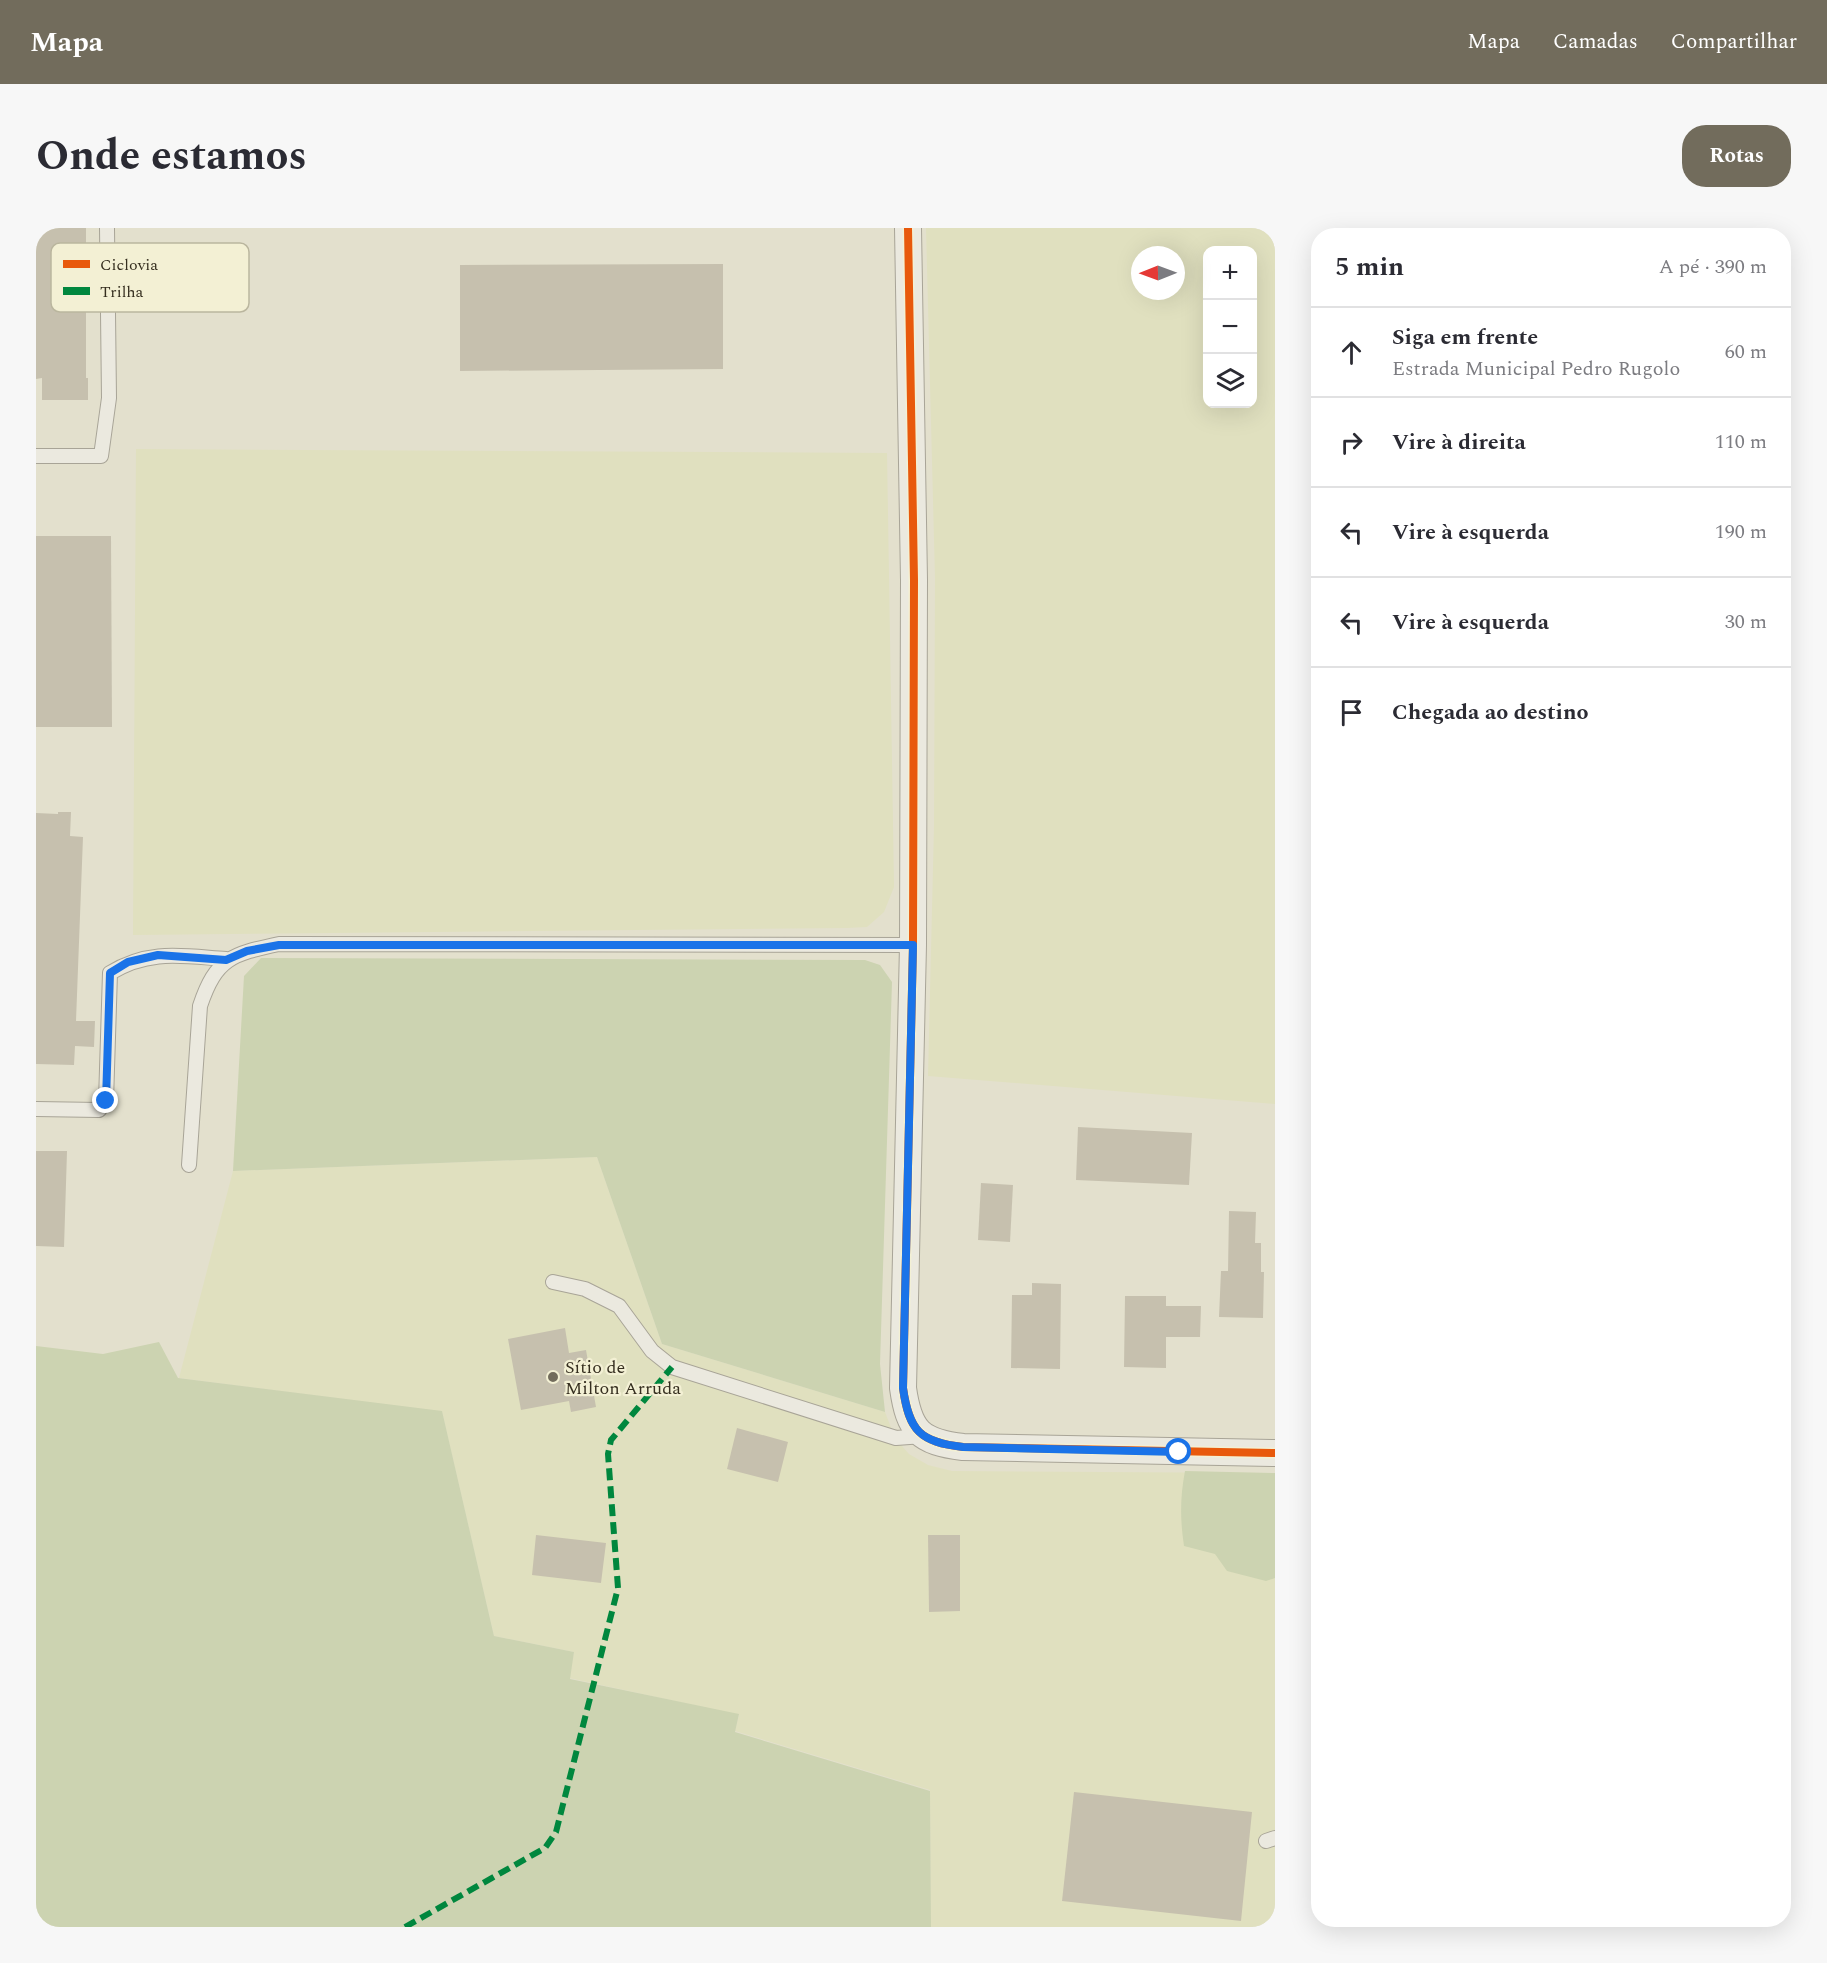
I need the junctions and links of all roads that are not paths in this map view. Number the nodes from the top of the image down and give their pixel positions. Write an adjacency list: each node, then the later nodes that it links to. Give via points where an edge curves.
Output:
1 (106, 228): 3 (lane)
2 (908, 228): 6 (street, via 914,580)
3 (106, 243)
4 (107, 312): 5 (lane, via 109,398 101,456)
5 (36, 456)
6 (913, 945): 7 (lane, via 279,945); 11 (street, via 903,1388 906,1406)
7 (226, 960): 8 (lane, via 158,955 128,962 110,973 106,1101 99,1110); 9 (lane, via 207,984 200,1006)
8 (36, 1109)
9 (189, 1165)
10 (553, 1281): 11 (lane, via 585,1289 619,1306 652,1351 672,1367 896,1438)
11 (922, 1436): 12 (street, via 963,1447)
12 (1275, 1453)

